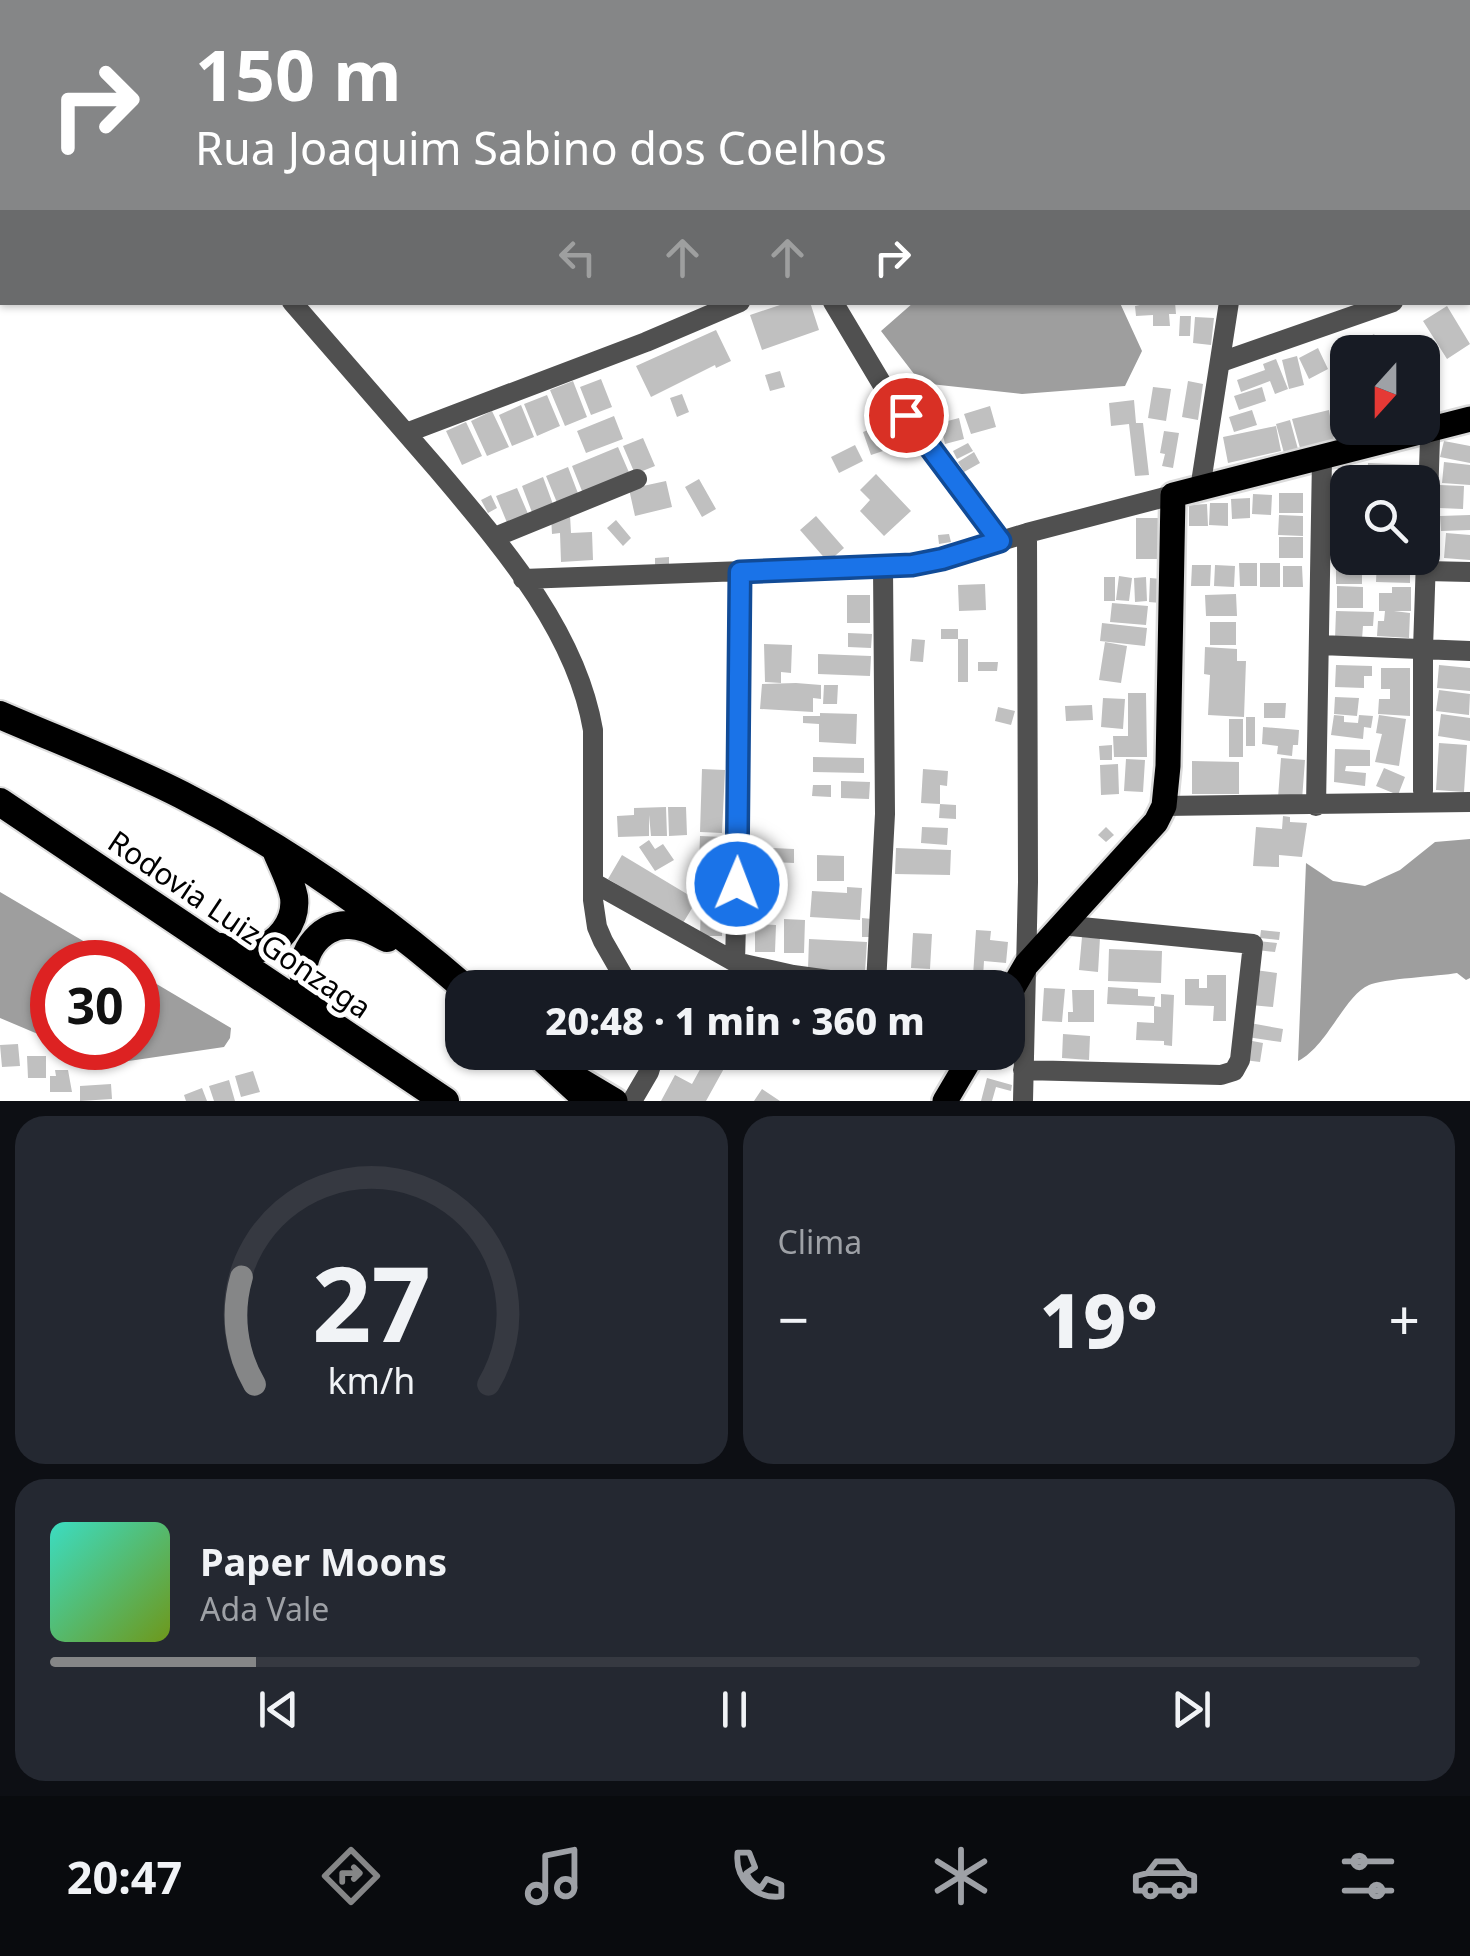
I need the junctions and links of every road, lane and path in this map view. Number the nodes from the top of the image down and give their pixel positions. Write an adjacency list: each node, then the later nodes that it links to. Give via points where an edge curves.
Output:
1 (295, 305): 8 (street)
2 (733, 305): 8 (street)
3 (835, 305): 15 (street, via 882,384)
4 (1229, 305): 6 (street)
5 (1384, 305): 6 (street)
6 (1221, 362): 11 (street)
7 (1470, 419): 9 (main road)
8 (406, 433): 14 (street)
9 (1322, 458): 11 (main road); 22 (street)
10 (637, 479): 14 (street)
11 (1200, 489): 12 (main road)
12 (1173, 494): 13 (street); 29 (main road)
13 (1027, 532): 15 (street); 37 (street)
14 (494, 537): 21 (street)
15 (1000, 541): 16 (street)
16 (883, 568): 18 (street); 41 (street)
17 (1440, 571): 19 (street)
18 (740, 572): 21 (street); 35 (street)
19 (1470, 572)
20 (1426, 575): 23 (street)
21 (523, 579): 32 (street, via 588,703)
22 (1320, 645): 23 (street); 30 (street)
23 (1423, 649): 24 (street); 26 (street)
24 (1470, 652)
25 (0, 716): 31 (highway, via 178,793)
26 (1424, 791)
27 (0, 802): 34 (highway, Rodovia Luiz Gonzaga)
28 (1470, 802): 30 (street)
29 (1164, 806): 30 (street); 33 (main road, via 1145,838)
30 (1316, 806)
31 (276, 850): 34 (highway, via 294,897 283,934 255,950); 36 (highway)
32 (594, 883): 35 (street); 39 (street, via 597,927)
33 (1061, 925): 37 (main road); 49 (street, via 1253,944 1240,1060 1234,1071 1202,1075)
34 (214, 946): 44 (highway, Rodovia Luiz Gonzaga)
35 (735, 962): 40 (street)
36 (438, 964): 38 (highway); 44 (highway, via 362,927 343,924 320,935 306,958 306,986)
37 (1026, 966): 42 (main road); 43 (street)
38 (445, 970)
39 (620, 970)
40 (771, 970)
41 (882, 970)
42 (1024, 970)
43 (1025, 992)
44 (351, 1038): 50 (highway, Rodovia Luiz Gonzaga)
45 (555, 1070): 51 (highway)
46 (564, 1070): 52 (main road)
47 (650, 1070): 53 (street)
48 (963, 1070): 54 (main road)
49 (1022, 1070): 55 (street)
50 (445, 1101)
51 (589, 1101)
52 (615, 1101)
53 (632, 1101)
54 (945, 1101)
55 (1024, 1101)

